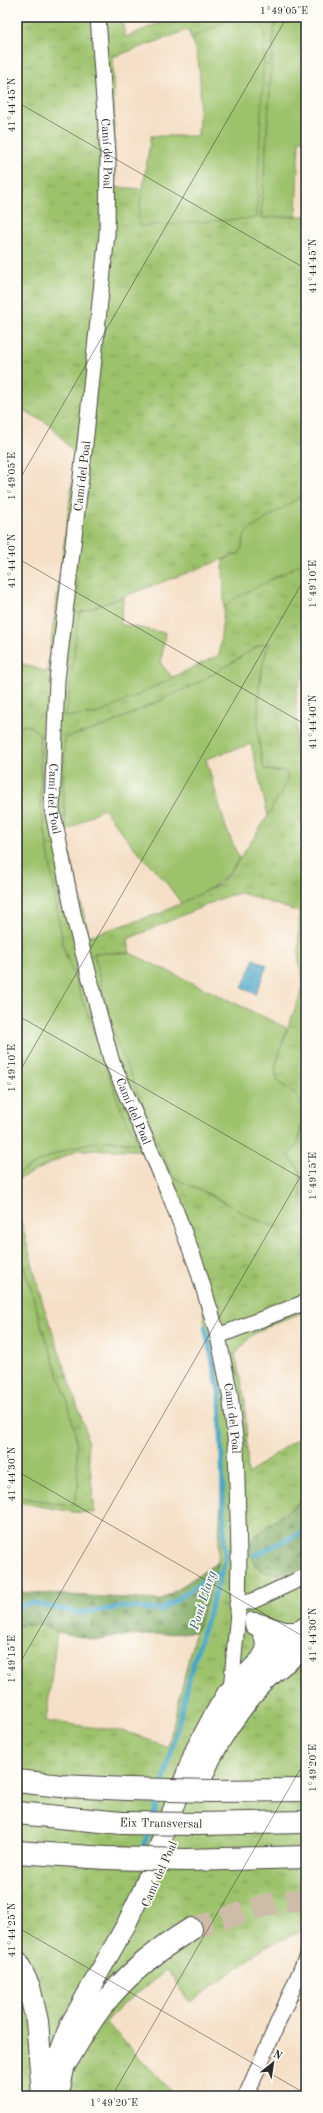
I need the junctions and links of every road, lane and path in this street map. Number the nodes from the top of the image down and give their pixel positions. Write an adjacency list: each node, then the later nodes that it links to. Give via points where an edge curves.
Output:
1 (98, 17): 3 (street, Camí del Poal, via 108,155 107,234 57,680 52,808 74,918 111,1059 169,1193 197,1267)
2 (306, 1302): 3 (street)
3 (218, 1336): 5 (street, Camí del Poal, via 230,1394 236,1446 239,1554)
4 (306, 1576): 5 (street)
5 (237, 1608): 6 (street); 9 (street, Camí del Poal)
6 (256, 1624): 7 (highway); 8 (street, Camí del Poal, via 264,1643)
7 (303, 1636): 8 (highway); 11 (highway, via 241,1708 214,1748)
8 (264, 1656): 9 (street, Camí del Poal); 11 (street, Camí del Poal, via 258,1672 236,1698 213,1733 202,1757)
9 (231, 1690): 21 (street, Camí del Poal, via 212,1718 196,1750 143,1889 122,1933 70,2024)
10 (17, 1781): 11 (highway, bridge, via 127,1789)
11 (205, 1785): 12 (highway); 20 (street, Camí del Poal, via 130,1936 83,2015)
12 (306, 1790)
13 (17, 1813): 14 (highway, Eix Transversal, bridge, via 122,1823)
14 (306, 1822)
15 (17, 1852): 16 (highway, bridge, via 186,1860)
16 (306, 1857)
17 (190, 1929): 20 (highway, via 161,1947 113,1993)
18 (306, 1958): 22 (street)
19 (17, 1962): 21 (highway, via 29,1987 37,2021)
20 (66, 2062): 21 (street, Camí del Poal)
21 (48, 2095)
22 (246, 2096)

